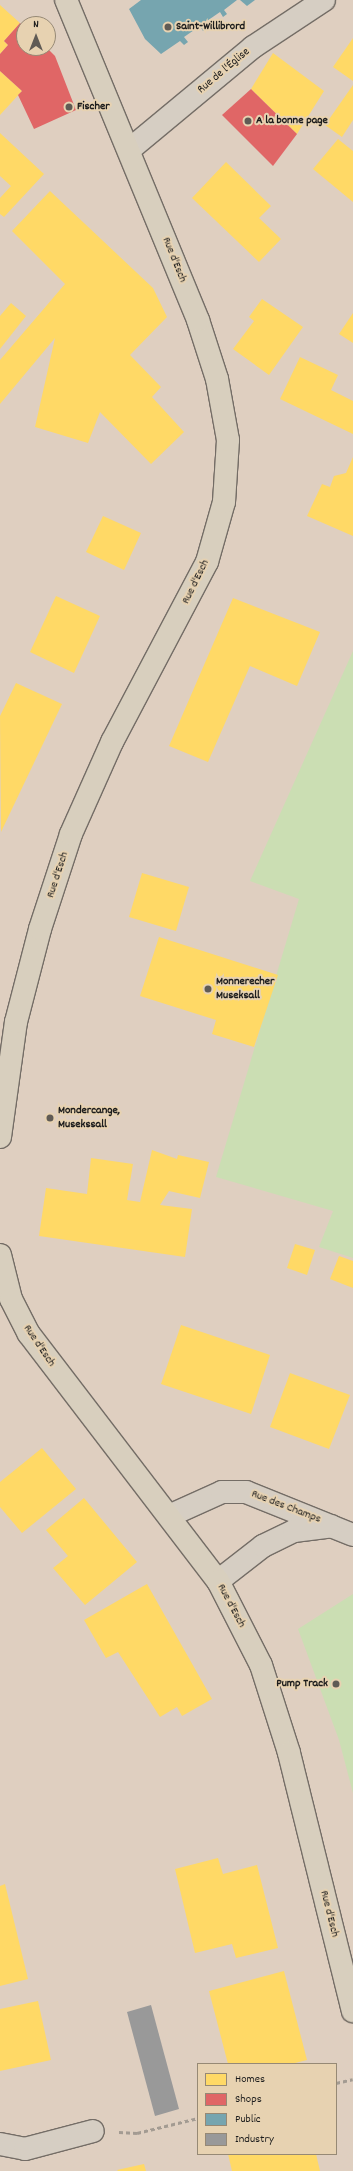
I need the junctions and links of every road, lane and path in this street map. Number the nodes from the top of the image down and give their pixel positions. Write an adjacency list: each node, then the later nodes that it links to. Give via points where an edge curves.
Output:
1 (66, 0): 3 (main road, Rue d'Esch)
2 (324, 0): 3 (street, Rue de l'Église, via 253,48)
3 (129, 150): 4 (main road, Rue d'Esch, via 198,320 217,379 228,440 224,502 207,562 112,742 71,834 40,929 16,1022)
4 (0, 1137)
5 (0, 1255): 6 (main road, Rue d'Esch)
6 (6, 1301): 7 (main road, Rue d'Esch)
7 (171, 1515): 8 (street, Rue des Champs, via 222,1492 246,1492); 10 (main road, Rue d'Esch)
8 (333, 1526): 9 (street, Rue des Champs); 10 (street, Rue des Champs, via 294,1531 263,1546)
9 (353, 1535)
10 (218, 1581): 11 (main road, Rue d'Esch, via 262,1665 289,1753)
11 (353, 2011)
12 (353, 2079): 13 (path)
13 (337, 2083)
14 (197, 2118): 15 (path, via 137,2133)
15 (93, 2131): 16 (street, via 25,2149)
16 (0, 2144)

